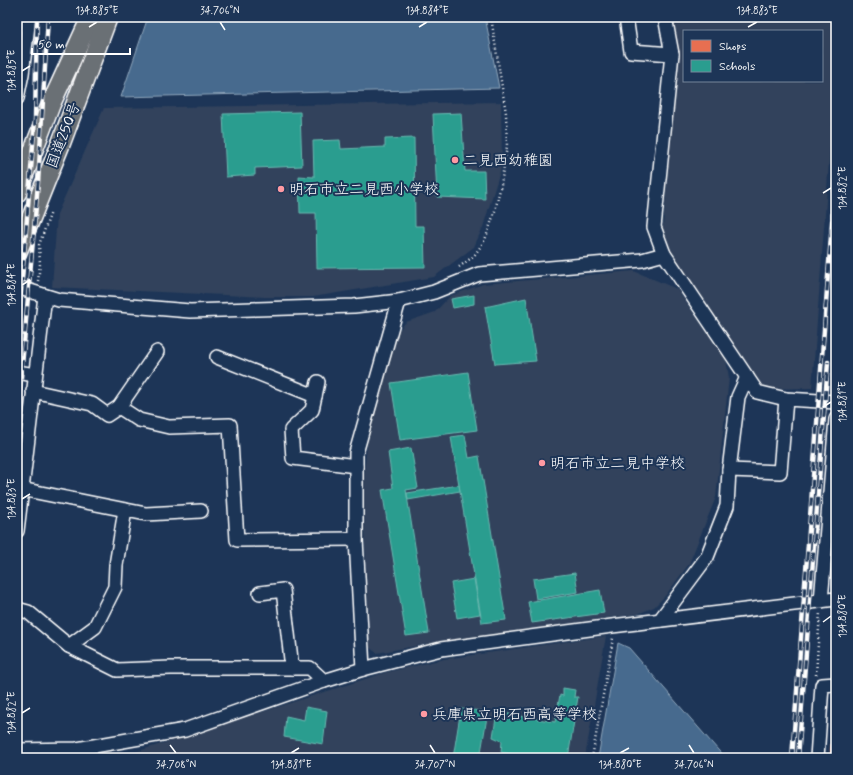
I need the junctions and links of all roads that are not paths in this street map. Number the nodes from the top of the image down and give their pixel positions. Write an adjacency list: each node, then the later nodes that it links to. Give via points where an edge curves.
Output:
1 (29, 17): 7 (street)
2 (91, 17): 8 (highway, 国道250号, via 51,104)
3 (108, 17): 9 (highway, 国道250号)
4 (626, 17): 6 (street, via 631,51)
5 (665, 17): 6 (street)
6 (672, 54): 10 (street, via 654,227)
7 (17, 98)
8 (17, 193)
9 (17, 253)
10 (664, 254): 13 (street, via 642,260 479,274 434,292); 18 (street)
11 (17, 287): 12 (street)
12 (45, 296): 13 (street, via 59,300 190,311 354,306); 17 (street)
13 (399, 301): 26 (street, via 356,453)
14 (157, 352): 24 (street)
15 (216, 358): 21 (street)
16 (17, 372): 17 (street)
17 (35, 375): 20 (street)
18 (747, 377): 22 (street, via 757,392); 27 (street, via 738,397)
19 (318, 382): 21 (street)
20 (33, 391): 24 (street, via 92,404 107,415); 29 (street)
21 (315, 396): 26 (street, via 312,410 291,430 293,458)
22 (786, 399): 23 (street); 27 (street, via 780,472)
23 (836, 402)
24 (119, 407): 33 (street, via 139,420 169,427 230,425 237,540)
25 (836, 419): 28 (street)
26 (356, 466): 33 (street)
27 (729, 470): 38 (street, via 727,506 707,557)
28 (834, 479): 36 (street)
29 (21, 489): 30 (street); 32 (street)
30 (125, 510): 31 (street, via 146,514); 39 (street, via 114,587 96,627)
31 (200, 511)
32 (17, 531)
33 (356, 539): 41 (street)
34 (260, 593): 40 (street, via 283,590)
35 (836, 599): 36 (street)
36 (821, 601): 38 (street)
37 (17, 609): 39 (street, via 28,612)
38 (660, 620): 41 (street, via 441,649)
39 (69, 646): 40 (street, via 117,670)
40 (292, 668): 42 (street, via 310,668)
41 (364, 669): 42 (street)
42 (324, 681): 44 (street, via 185,730 77,749)
43 (836, 684): 45 (street, via 822,685)
44 (17, 750)
45 (817, 758)

